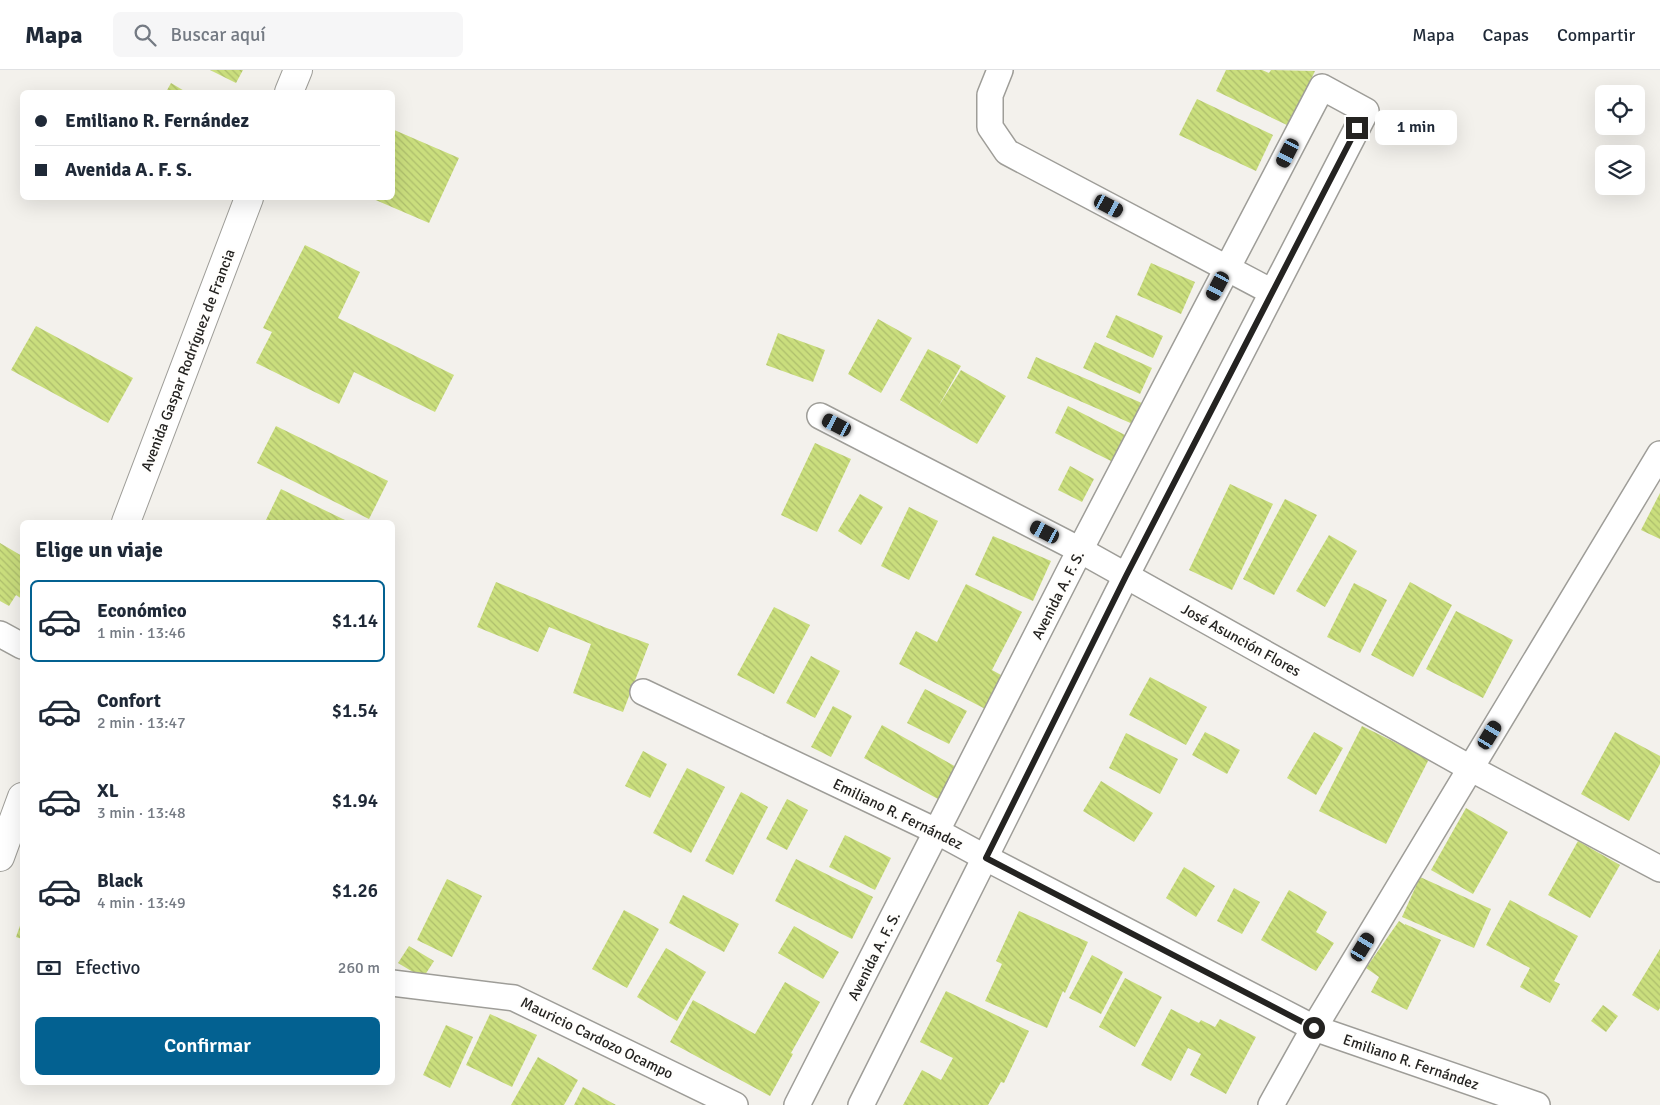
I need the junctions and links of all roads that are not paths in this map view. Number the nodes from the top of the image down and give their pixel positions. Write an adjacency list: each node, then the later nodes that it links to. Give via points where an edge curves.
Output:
1 (298, 70): 3 (main road)
2 (1000, 70): 5 (street, via 990,95 990,127 1007,152)
3 (290, 90)
4 (248, 200): 9 (main road, Avenida Gaspar Rodríguez de Francia)
5 (1227, 268): 6 (street); 6 (street, Avenida A. F. S., via 1322,87 1366,111); 10 (street, Avenida A. F. S.)
6 (1272, 292): 11 (street)
7 (820, 416): 10 (street, José Asunción Flores)
8 (1660, 454): 15 (street)
9 (127, 520)
10 (1080, 550): 11 (street, José Asunción Flores); 17 (street, Avenida A. F. S.)
11 (1126, 576): 15 (street, José Asunción Flores); 19 (street)
12 (0, 634): 13 (street)
13 (20, 645)
14 (643, 692): 17 (street, Emiliano R. Fernández)
15 (1470, 768): 20 (street, José Asunción Flores); 22 (street)
16 (20, 808): 18 (main road)
17 (938, 832): 19 (street, Emiliano R. Fernández); 24 (street, Avenida A. F. S.)
18 (0, 856)
19 (986, 858): 22 (street, Emiliano R. Fernández); 25 (street)
20 (1660, 870)
21 (395, 983): 23 (street, Mauricio Cardozo Ocampo, via 514,998)
22 (1314, 1028): 26 (street); 27 (street, Emiliano R. Fernández)
23 (735, 1105)
24 (797, 1105)
25 (861, 1105)
26 (1271, 1105)
27 (1537, 1105)

